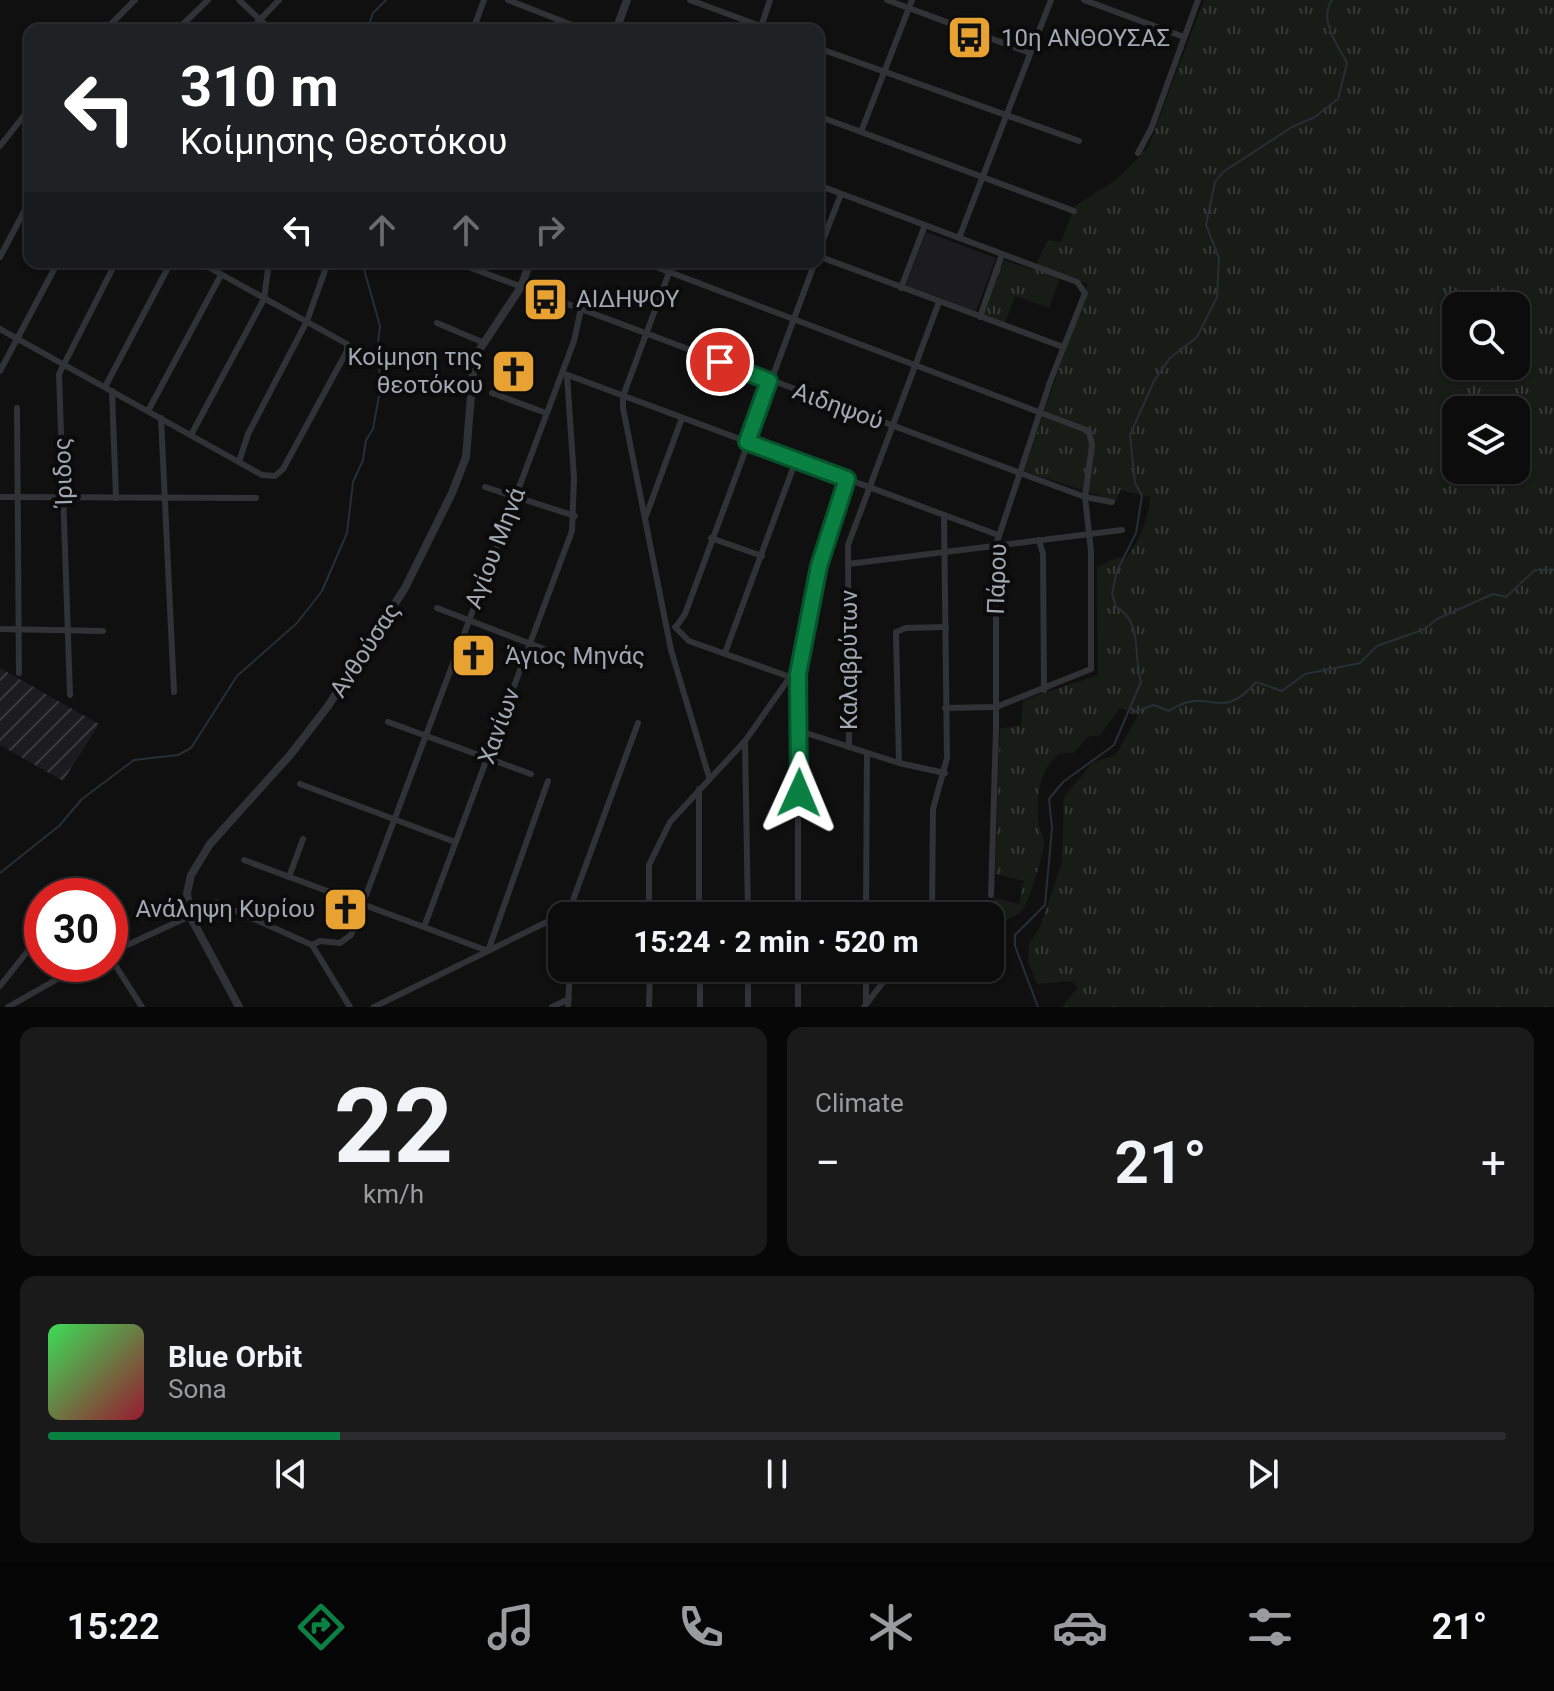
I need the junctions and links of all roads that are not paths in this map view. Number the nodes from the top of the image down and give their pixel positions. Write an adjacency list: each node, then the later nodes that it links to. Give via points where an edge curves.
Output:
1 (135, 0): 17 (street)
2 (208, 0): 18 (street)
3 (239, 0): 16 (street)
4 (279, 0): 16 (street)
5 (484, 0): 21 (street)
6 (508, 0): 22 (street)
7 (627, 0): 23 (street)
8 (690, 0): 24 (street)
9 (770, 0): 25 (street)
10 (887, 0): 15 (street)
11 (912, 0): 15 (street)
12 (1051, 0): 28 (street)
13 (1084, 0): 26 (street)
14 (1198, 0): 26 (street)
15 (909, 8): 28 (street); 29 (street)
16 (260, 20): 19 (street); 20 (street)
17 (111, 24)
18 (183, 24)
19 (256, 24)
20 (264, 24)
21 (475, 24)
22 (570, 24)
23 (618, 24)
24 (750, 24)
25 (761, 24)
26 (1184, 37): 36 (street)
27 (824, 50): 29 (street)
28 (1030, 53): 30 (street)
29 (884, 72): 30 (street); 33 (street)
30 (1007, 115): 34 (street); 37 (street)
31 (24, 116): 35 (street)
32 (824, 118): 33 (street)
33 (861, 132): 37 (street)
34 (1079, 141)
35 (0, 146)
36 (1138, 153)
37 (982, 177): 41 (street); 43 (street)
38 (824, 187): 39 (street)
39 (841, 194): 42 (street); 44 (street)
40 (24, 211): 46 (street)
41 (1074, 211)
42 (925, 225): 43 (street); 62 (street)
43 (959, 238): 45 (street)
44 (824, 239)
45 (1002, 254): 66 (street); 74 (street, Πάρου, via 1077,282 1085,293)
46 (0, 257)
47 (824, 257): 62 (street)
48 (55, 268): 72 (street)
49 (113, 268): 75 (street, Ίριδος)
50 (168, 268): 80 (street)
51 (209, 268): 60 (street)
52 (268, 268): 63 (street)
53 (326, 268): 68 (street)
54 (471, 268): 61 (street, Αιδηψού)
55 (528, 268): 61 (street, Ανθούσας)
56 (659, 268): 59 (street)
57 (671, 268): 59 (street)
58 (813, 268): 67 (street)
59 (669, 272): 67 (street); 71 (street)
60 (221, 275): 63 (street); 84 (street)
61 (521, 287): 65 (street, Αιδηψού); 73 (street, Ανθούσας)
62 (901, 288): 64 (street)
63 (264, 299): 68 (street); 90 (street)
64 (939, 302): 66 (street); 76 (street, Καλαβρύτων)
65 (581, 309): 71 (street, Αιδηψού); 78 (street, Αγίου Μηνά)
66 (980, 317): 74 (street)
67 (793, 318): 76 (street); 79 (street)
68 (307, 321): 93 (street, via 248,434); 93 (street, via 347,344 347,351 283,469 275,476 262,475)
69 (437, 323): 73 (street)
70 (0, 329): 72 (street)
71 (646, 334): 79 (street, Αιδηψού); 82 (street)
72 (17, 337): 75 (street); 77 (street)
73 (482, 342): 168 (street, Ανθούσας, via 471,373 466,457 422,555 377,635 328,706 204,851 189,883)
74 (1063, 347): 85 (street, Πάρου)
75 (63, 363): 80 (street); 102 (street, Ίριδος, via 59,374)
76 (916, 364): 85 (street); 89 (street, Καλαβρύτων)
77 (0, 371)
78 (564, 374): 82 (street); 86 (street, Αγίου Μηνά); 108 (street, Χανίων)
79 (769, 381): 89 (street, Αιδηψού); 91 (street)
80 (109, 389): 84 (street); 103 (street)
81 (492, 393): 86 (street)
82 (623, 396): 88 (street); 109 (street)
83 (17, 408): 100 (street)
84 (148, 411): 87 (street)
85 (1041, 411): 94 (street, Πάρου); 101 (street, via 1089,431)
86 (546, 413): 98 (street, Αγίου Μηνά)
87 (161, 418): 90 (street); 104 (street)
88 (682, 418): 91 (street); 109 (street)
89 (893, 426): 94 (street, Αιδηψού); 97 (street, Καλαβρύτων)
90 (191, 435): 93 (street)
91 (747, 442): 92 (street); 113 (street)
92 (796, 460): 95 (street); 117 (street)
93 (239, 462)
94 (1020, 473): 101 (street, Αιδηψού); 112 (street, Πάρου)
95 (847, 479): 97 (street); 132 (street, via 819,566)
96 (485, 487): 98 (street)
97 (871, 488): 107 (street); 118 (street, Καλαβρύτων, via 848,545)
98 (514, 496): 108 (street); 120 (street, Αγίου Μηνά)
99 (0, 497): 100 (street)
100 (17, 497): 102 (street); 125 (street)
101 (1085, 497): 106 (street, Αιδηψού); 111 (street)
102 (64, 498): 103 (street); 126 (street, Ίριδος)
103 (116, 498): 104 (street)
104 (164, 498): 105 (street); 135 (street)
105 (256, 498)
106 (1112, 502)
107 (944, 515): 112 (street); 116 (street)
108 (575, 516): 128 (street, Χανίων)
109 (646, 516): 121 (street)
110 (1122, 530): 111 (street)
111 (1090, 533): 114 (street); 134 (street, via 1093,659 1088,673)
112 (998, 535): 115 (street, Πάρου)
113 (711, 538): 117 (street); 122 (street)
114 (1039, 540): 115 (street); 134 (street)
115 (996, 545): 116 (street); 137 (street, Πάρου)
116 (944, 551): 118 (street); 123 (street)
117 (762, 556): 129 (street)
118 (848, 564): 144 (street, Καλαβρύτων)
119 (437, 608): 120 (street)
120 (467, 620): 128 (street); 142 (street, Αγίου Μηνά)
121 (666, 621): 122 (street); 150 (street)
122 (676, 627): 129 (street, via 689,641)
123 (946, 627): 138 (street); 147 (street, via 896,632)
124 (0, 629): 125 (street)
125 (20, 630): 126 (street); 131 (street)
126 (68, 630): 127 (street); 136 (street, Ίριδος)
127 (103, 631)
128 (530, 643): 130 (street); 146 (street, Χανίων)
129 (725, 653): 133 (street)
130 (565, 657)
131 (19, 673)
132 (798, 674): 133 (street); 141 (street)
133 (790, 677): 143 (street)
134 (1044, 690): 137 (street)
135 (174, 692)
136 (70, 695)
137 (996, 707): 138 (street); 159 (street, Πάρου)
138 (945, 708): 148 (street)
139 (388, 722): 142 (street)
140 (638, 723): 160 (street)
141 (800, 731): 144 (street); 164 (street)
142 (425, 735): 146 (street); 154 (street, Αγίου Μηνά)
143 (745, 741): 150 (street); 163 (street)
144 (849, 747): 145 (street)
145 (867, 753): 147 (street); 165 (street)
146 (487, 758): 149 (street); 156 (street, Χανίων)
147 (899, 763): 148 (street)
148 (945, 773): 166 (street, via 933,809)
149 (531, 774)
150 (709, 777): 153 (street)
151 (548, 781): 173 (street)
152 (300, 784): 154 (street)
153 (699, 789): 161 (street, via 676,813 653,851); 162 (street)
154 (395, 818): 156 (street); 167 (street, Αγίου Μηνά)
155 (303, 839): 158 (street)
156 (455, 842): 170 (street, Χανίων)
157 (244, 860): 158 (street)
158 (289, 877): 167 (street)
159 (991, 895)
160 (575, 902)
161 (650, 902)
162 (699, 902)
163 (748, 902)
164 (798, 902)
165 (866, 902)
166 (932, 902)
167 (361, 903): 170 (street); 171 (street, Αγίου Μηνά, via 352,933 344,941)
168 (190, 914): 171 (street, via 216,902); 172 (street); 189 (street)
169 (548, 924): 173 (street)
170 (424, 927): 173 (street)
171 (312, 945): 190 (street)
172 (128, 946)
173 (488, 951): 191 (street)
174 (24, 956): 184 (street)
175 (52, 982): 187 (street)
176 (127, 982): 188 (street)
177 (570, 982): 185 (street)
178 (650, 982): 194 (street)
179 (701, 982): 195 (street)
180 (748, 982): 196 (street)
181 (798, 982): 197 (street)
182 (866, 982): 186 (street)
183 (883, 982): 186 (street)
184 (0, 986)
185 (569, 999): 192 (street); 193 (street)
186 (865, 1006)
187 (8, 1007)
188 (142, 1007)
189 (239, 1007)
190 (350, 1007)
191 (374, 1007)
192 (552, 1007)
193 (568, 1007)
194 (649, 1007)
195 (700, 1007)
196 (748, 1007)
197 (798, 1007)

